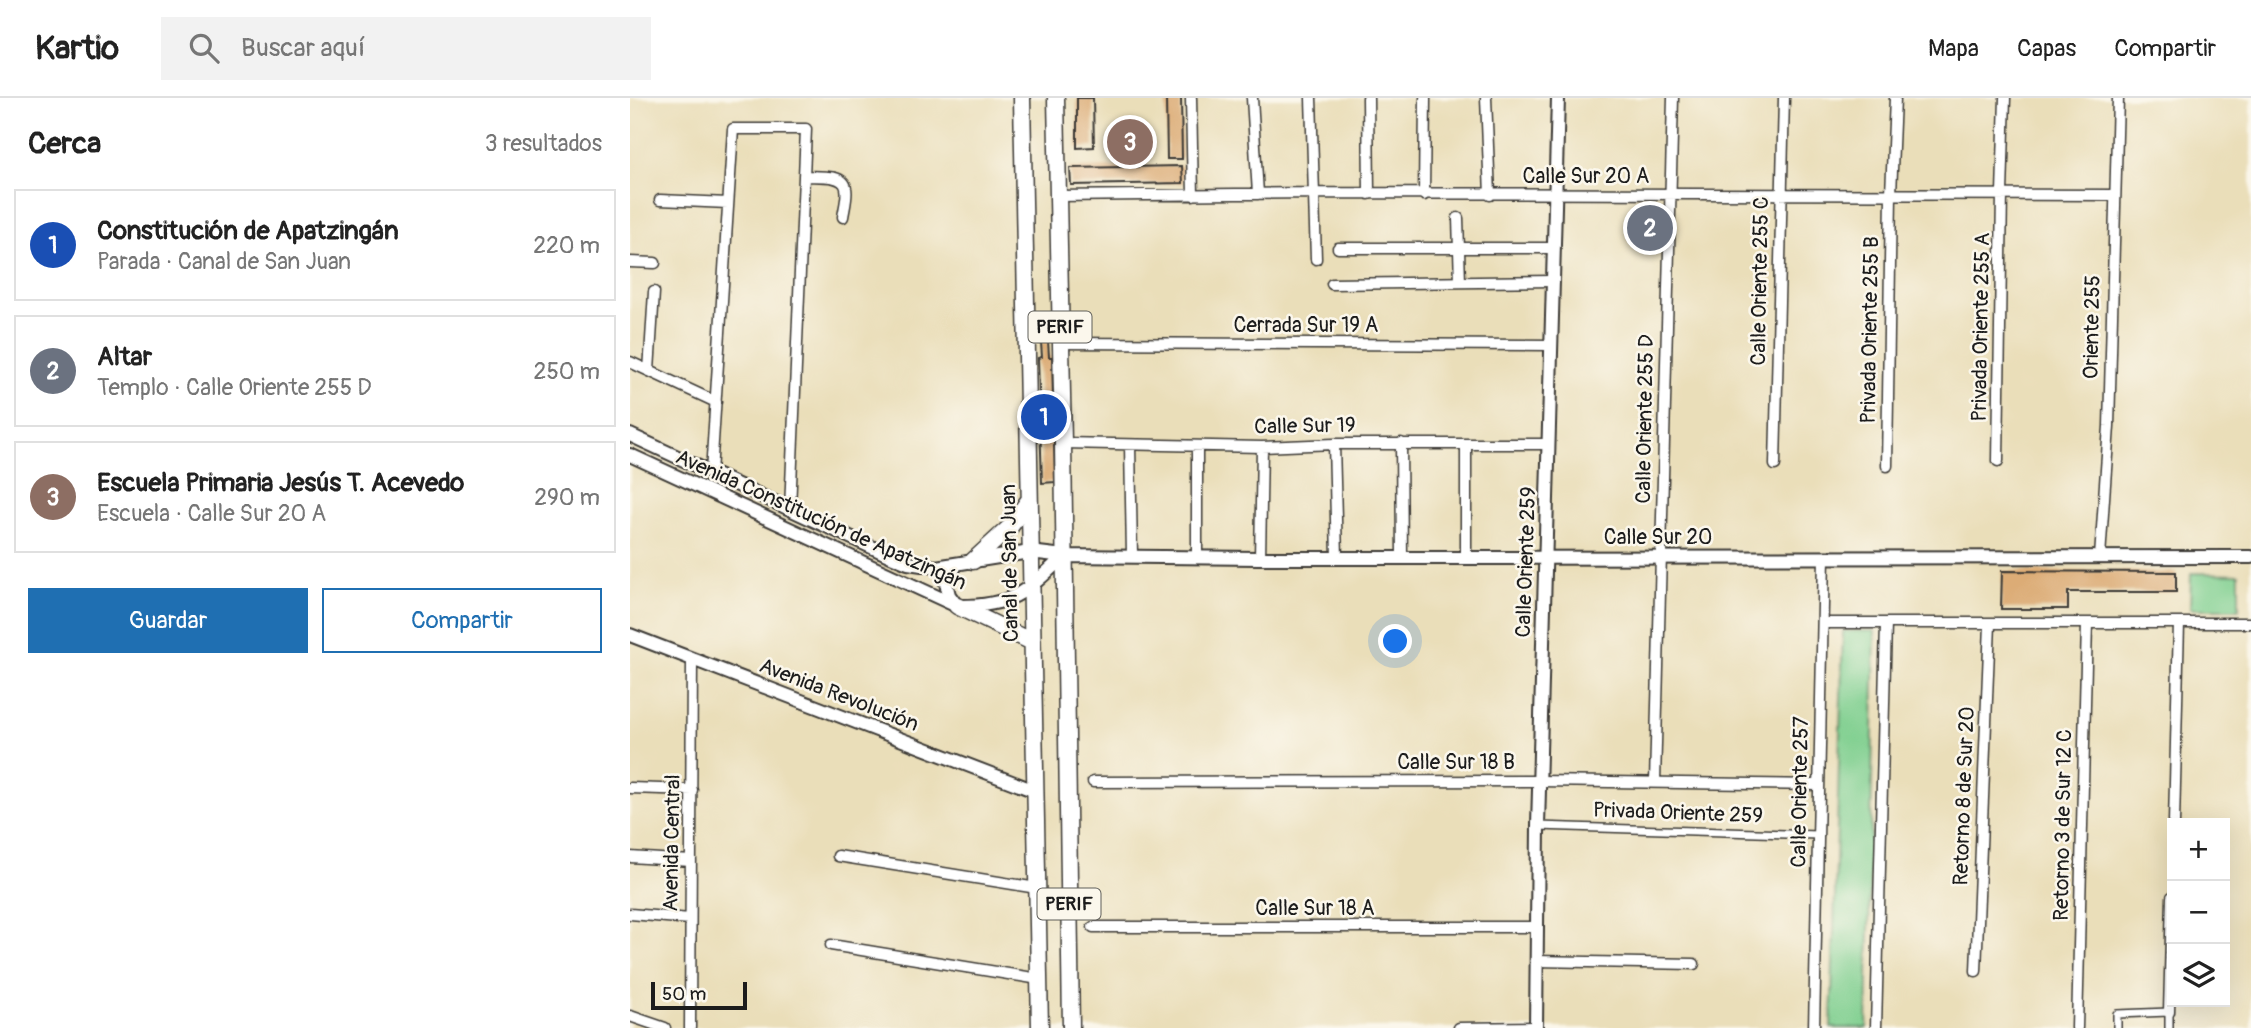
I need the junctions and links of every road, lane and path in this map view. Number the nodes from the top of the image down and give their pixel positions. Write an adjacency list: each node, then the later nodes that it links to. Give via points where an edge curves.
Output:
1 (1023, 98): 62 (main road, Canal de San Juan / PERIF)
2 (1056, 98): 28 (main road, PERIF)
3 (1191, 98): 22 (street)
4 (1252, 98): 18 (street)
5 (1311, 98): 16 (street)
6 (1368, 98): 19 (street)
7 (1425, 98): 23 (street)
8 (1486, 98): 24 (street)
9 (1558, 98): 25 (street, Calle Oriente 259)
10 (1673, 98): 26 (street, Calle Oriente 255 D)
11 (1784, 98): 20 (street, Calle Oriente 255 C)
12 (1895, 98): 21 (street, Privada Oriente 255 B)
13 (2005, 98): 17 (street, Privada Oriente 255 A)
14 (2118, 98): 27 (street, Oriente 255)
15 (804, 176): 30 (street, via 806,130 733,129); 31 (street, via 843,181); 63 (street)
16 (1315, 193): 18 (street, Calle Sur 20 A); 19 (street, Calle Sur 20 A); 36 (street)
17 (2001, 193): 21 (street, Calle Sur 20 A); 27 (street, Calle Sur 20 A); 58 (street, Privada Oriente 255 A)
18 (1258, 194): 22 (street, Calle Sur 20 A)
19 (1369, 194): 23 (street, Calle Sur 20 A)
20 (1781, 194): 21 (street, Calle Sur 20 A); 26 (street, Calle Sur 20 A); 59 (street, Calle Oriente 255 C)
21 (1891, 194): 60 (street, Privada Oriente 255 B)
22 (1193, 195): 28 (street, Calle Sur 20 A)
23 (1424, 195): 24 (street, Calle Sur 20 A)
24 (1490, 195): 25 (street, Calle Sur 20 A)
25 (1556, 195): 26 (street, Calle Sur 20 A); 35 (street, Calle Oriente 259)
26 (1669, 195): 69 (street, Calle Oriente 255 D)
27 (2115, 195): 74 (street, Oriente 255, via 2109,425)
28 (1058, 196): 43 (main road, PERIF)
29 (660, 200): 30 (street)
30 (728, 203): 47 (street)
31 (844, 217)
32 (1458, 218): 34 (street)
33 (1338, 248): 34 (street)
34 (1459, 248): 35 (street); 40 (street)
35 (1553, 248): 39 (street, Calle Oriente 259)
36 (1316, 259)
37 (630, 262): 38 (street)
38 (654, 263)
39 (1552, 281): 40 (street); 44 (street, Calle Oriente 259)
40 (1460, 282): 41 (street)
41 (1332, 284)
42 (653, 292): 46 (street)
43 (1061, 343): 44 (street, Cerrada Sur 19 A); 49 (main road, PERIF)
44 (1550, 345): 53 (street, Calle Oriente 259)
45 (630, 362): 46 (street)
46 (649, 371): 47 (street)
47 (716, 402): 61 (street)
48 (630, 435): 61 (street, Avenida Constitución de Apatzingán)
49 (1063, 443): 54 (street, Calle Sur 19); 66 (main road, PERIF)
50 (1401, 443): 51 (street, Calle Sur 19); 52 (street, Calle Sur 19); 72 (street)
51 (1334, 444): 56 (street, Calle Sur 19); 71 (street)
52 (1466, 444): 53 (street, Calle Sur 19); 73 (street)
53 (1548, 444): 68 (street, Calle Oriente 259)
54 (1130, 445): 55 (street, Calle Sur 19); 65 (street)
55 (1197, 446): 56 (street, Calle Sur 19); 67 (street)
56 (1262, 447): 76 (street)
57 (630, 455): 80 (street, Avenida Constitución de Apatzingán)
58 (1998, 461)
59 (1775, 465)
60 (1887, 466)
61 (712, 473): 63 (street, Avenida Constitución de Apatzingán)
62 (1029, 500): 64 (main road, Canal de San Juan / PERIF); 77 (main road, via 1004,533)
63 (790, 509): 78 (street, Avenida Constitución de Apatzingán, via 908,563)
64 (1030, 552): 66 (street, Avenida Constitución de Apatzingán); 77 (street, Avenida Constitución de Apatzingán); 79 (main road, Canal de San Juan / PERIF)
65 (1132, 555): 66 (street, Calle Sur 20); 67 (street, Calle Sur 20)
66 (1064, 556): 79 (street, Avenida Constitución de Apatzingán); 120 (main road, PERIF)
67 (1198, 556): 76 (street, Calle Sur 20)
68 (1547, 556): 69 (street, Calle Sur 20); 73 (street, Calle Sur 20); 90 (street, Calle Oriente 259)
69 (1661, 556): 70 (street, Calle Sur 20); 92 (street, Calle Oriente 255 D)
70 (1824, 556): 74 (street, Calle Sur 20); 81 (street, Calle Oriente 257)
71 (1337, 557): 72 (street, Calle Sur 20); 76 (street, Calle Sur 20)
72 (1402, 557): 73 (street, Calle Sur 20)
73 (1466, 557)
74 (2100, 557): 75 (street, Calle Sur 20)
75 (2251, 557)
76 (1260, 558)
77 (973, 561): 78 (street, Avenida Constitución de Apatzingán)
78 (956, 565): 80 (street, via 946,583)
79 (1031, 588): 80 (street, Avenida Constitución de Apatzingán, via 999,604); 88 (main road, Canal de San Juan / PERIF)
80 (957, 606): 88 (main road)
81 (1824, 623): 82 (street); 93 (street, Calle Oriente 257)
82 (1886, 623): 86 (street); 123 (street)
83 (2087, 623): 84 (street); 86 (street); 124 (street, Retorno 3 de Sur 12 C)
84 (2179, 623): 85 (street); 97 (street)
85 (2251, 623)
86 (1990, 624): 112 (street, Retorno 8 de Sur 20)
87 (630, 635): 89 (street, Avenida Revolución)
88 (1032, 642): 96 (main road, Canal de San Juan / PERIF)
89 (692, 659): 95 (street, Avenida Central); 96 (street, Avenida Revolución)
90 (1539, 781): 91 (street, Calle Sur 18 B); 92 (street, Calle Sur 18 B); 98 (street, Calle Oriente 259)
91 (1093, 782)
92 (1655, 782): 93 (street, Calle Sur 18 B)
93 (1818, 785): 99 (street, Calle Oriente 257)
94 (630, 788): 95 (street)
95 (692, 790): 102 (street, Avenida Central)
96 (1035, 791): 103 (main road, Canal de San Juan / PERIF)
97 (2174, 818)
98 (1538, 826): 99 (street, Privada Oriente 259); 107 (street, Calle Oriente 259)
99 (1818, 835): 122 (street, Calle Oriente 257)
100 (838, 856): 103 (street)
101 (630, 857): 102 (street)
102 (691, 861): 105 (street, Avenida Central)
103 (1037, 888): 113 (main road, Canal de San Juan / PERIF)
104 (630, 914): 105 (street)
105 (690, 919): 118 (street, Avenida Central)
106 (1093, 927): 107 (street, Calle Sur 18 A)
107 (1536, 928): 110 (street, Calle Oriente 259)
108 (2171, 944): 114 (street)
109 (831, 945): 113 (street)
110 (1536, 961): 111 (street); 116 (street, Calle Oriente 259)
111 (1694, 964)
112 (1976, 971)
113 (1039, 979): 119 (main road, Canal de San Juan / PERIF)
114 (2169, 1012): 125 (street, via 2117,1014); 126 (street)
115 (630, 1016): 117 (street)
116 (1536, 1027): 121 (street)
117 (665, 1028)
118 (690, 1028)
119 (1040, 1028)
120 (1071, 1028)
121 (1459, 1028)
122 (1814, 1028)
123 (1876, 1028)
124 (2077, 1028)
125 (2117, 1028)
126 (2169, 1028)

